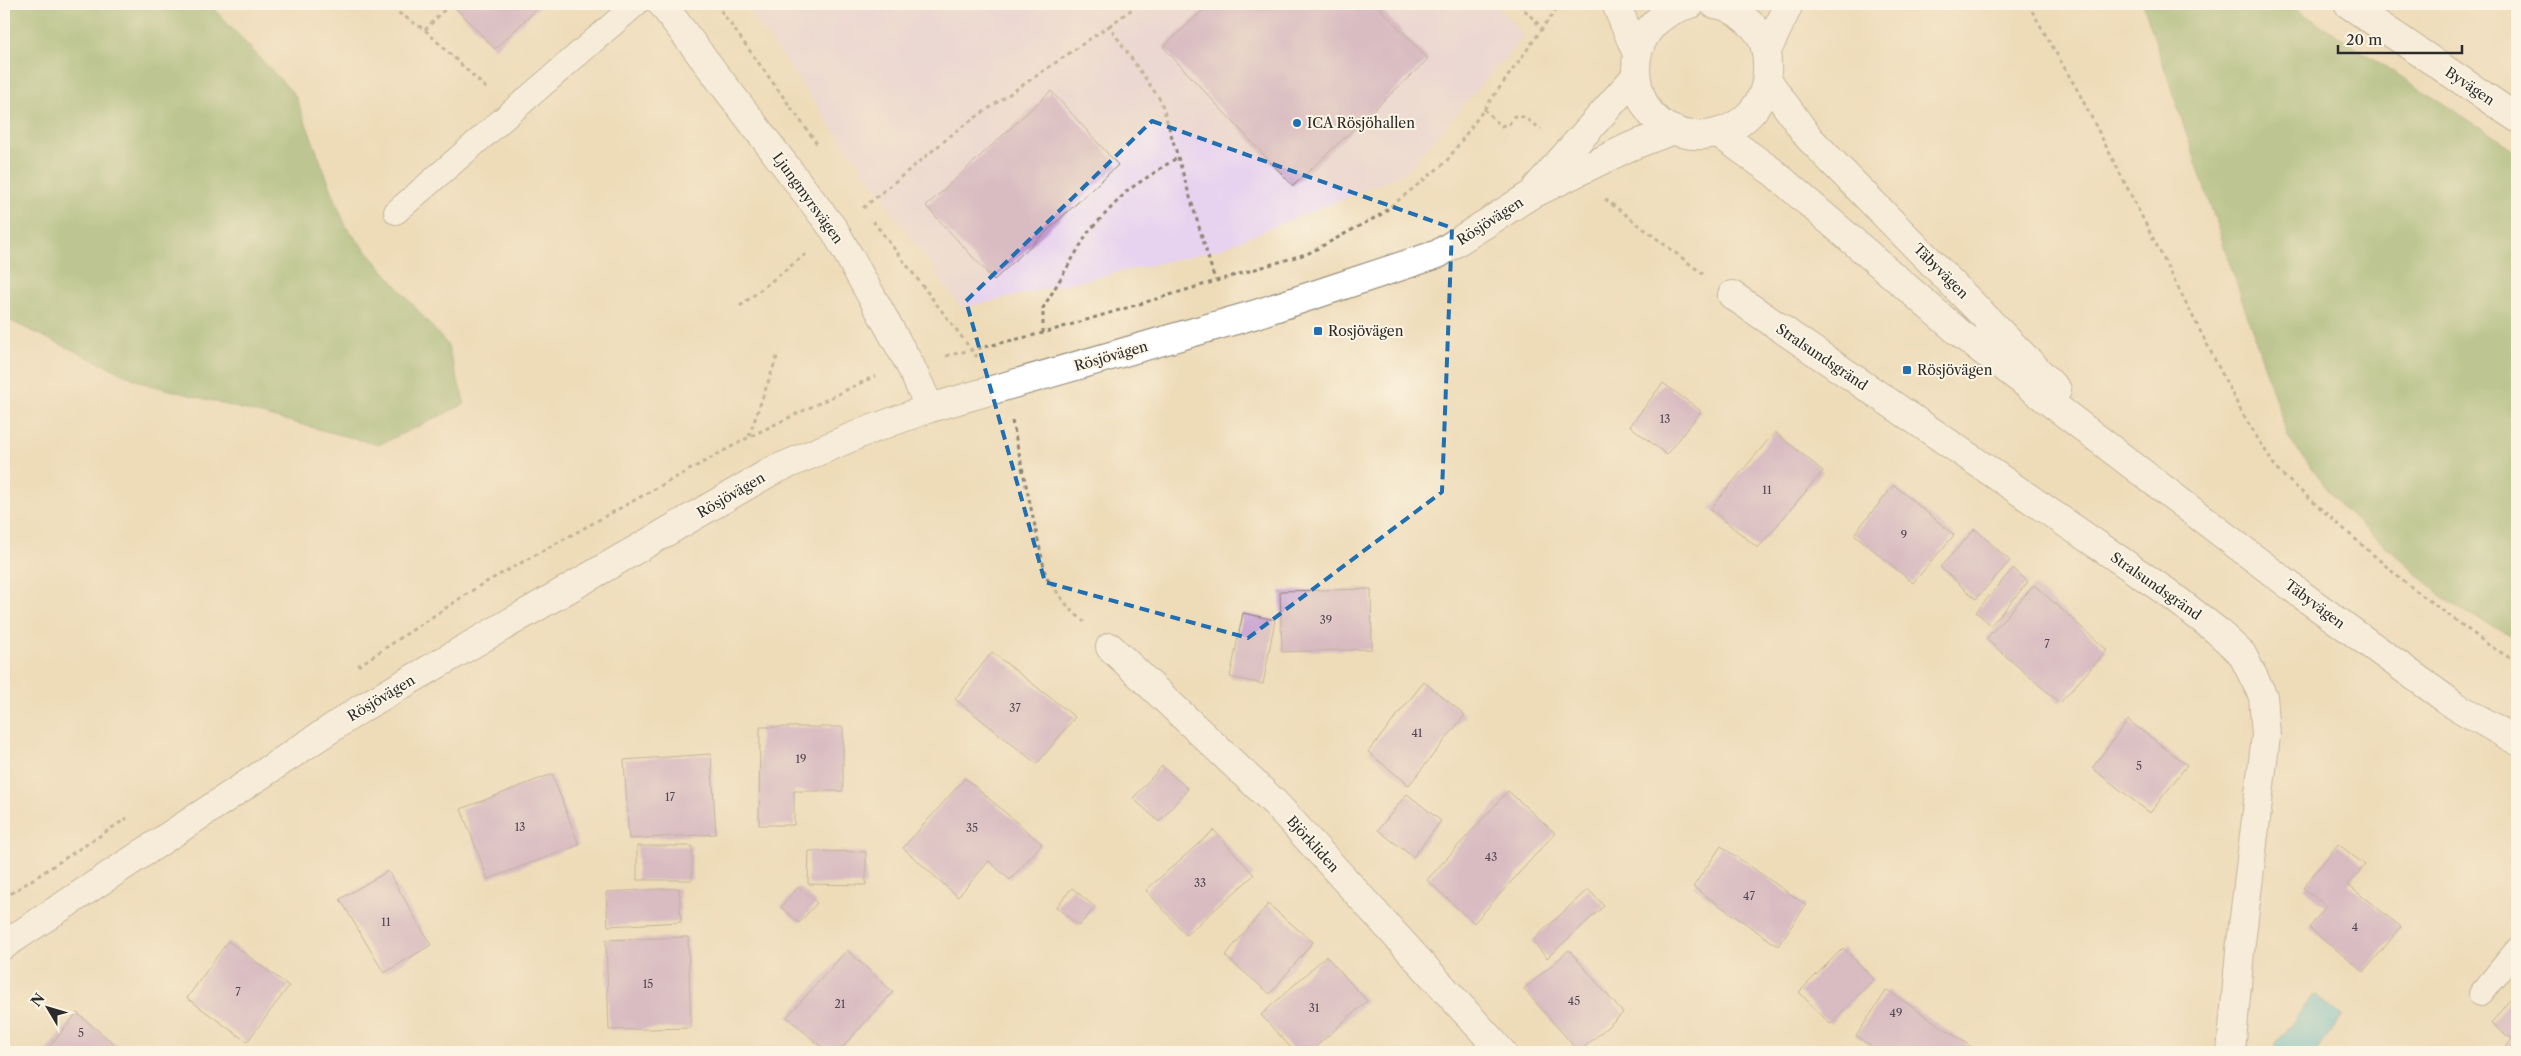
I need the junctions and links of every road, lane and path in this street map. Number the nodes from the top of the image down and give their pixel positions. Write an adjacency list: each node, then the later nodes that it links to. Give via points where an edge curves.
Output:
1 (385, 4): 17 (path)
2 (636, 4): 22 (lane)
3 (662, 4): 31 (street, Ljungmyrsvägen)
4 (1139, 4): 15 (path)
5 (1519, 4): 16 (path)
6 (1560, 4): 16 (path)
7 (1616, 4): 19 (street)
8 (1691, 4): 19 (street, via 1674,8 1646,33)
9 (1714, 4): 10 (street)
10 (1719, 4): 18 (street, via 1740,14 1757,30)
11 (1789, 4): 18 (street)
12 (2028, 4): 43 (path, via 2084,102 2242,413 2278,471 2403,581 2490,646)
13 (2348, 4): 23 (street, Byvägen)
14 (447, 7): 17 (path)
15 (1109, 26): 27 (path, via 1161,101); 31 (path, via 960,128)
16 (1542, 28): 21 (path)
17 (425, 30): 22 (path)
18 (1767, 51): 20 (street)
19 (1636, 66): 24 (street, via 1642,100 1656,118); 28 (street, Rösjövägen)
20 (1768, 81): 26 (street, via 1760,102 1745,120); 41 (street, Täbyvägen, via 1809,138)
21 (1484, 110): 25 (path, via 1501,126 1509,124 1514,116 1524,117); 32 (path, via 1446,162 1380,215 1309,253)
22 (510, 112): 30 (lane)
23 (2517, 118)
24 (1674, 130): 26 (street, via 1696,136); 28 (street, Rösjövägen, via 1629,147)
25 (1547, 134)
26 (1720, 134): 41 (street, Täbyvägen, via 1773,172 1962,335)
27 (1178, 157): 32 (path); 35 (path, via 1128,190 1089,231 1042,308)
28 (1529, 196): 38 (street, Rösjövägen, via 1438,254 1253,315)
29 (1602, 196): 33 (path)
30 (396, 212)
31 (835, 231): 34 (path); 38 (street, Ljungmyrsvägen, via 910,365)
32 (1215, 280): 35 (path)
33 (1732, 295): 49 (street, Stralsundsgränd, via 2168,593 2242,654 2263,696 2266,736)
34 (740, 306)
35 (1043, 333): 37 (path)
36 (778, 354): 40 (path)
37 (945, 356)
38 (930, 408): 45 (street, Rösjövägen, via 772,471 362,708)
39 (1011, 414): 42 (path, via 1046,577 1069,608)
40 (749, 436)
41 (2122, 455): 44 (street, Täbyvägen, via 2310,601 2454,705)
42 (1110, 647): 48 (street, Björkliden, via 1275,803)
43 (2517, 662)
44 (2517, 741)
45 (4, 945)
46 (2517, 950): 47 (lane)
47 (2481, 994)
48 (1502, 1052)
49 (2230, 1052)

